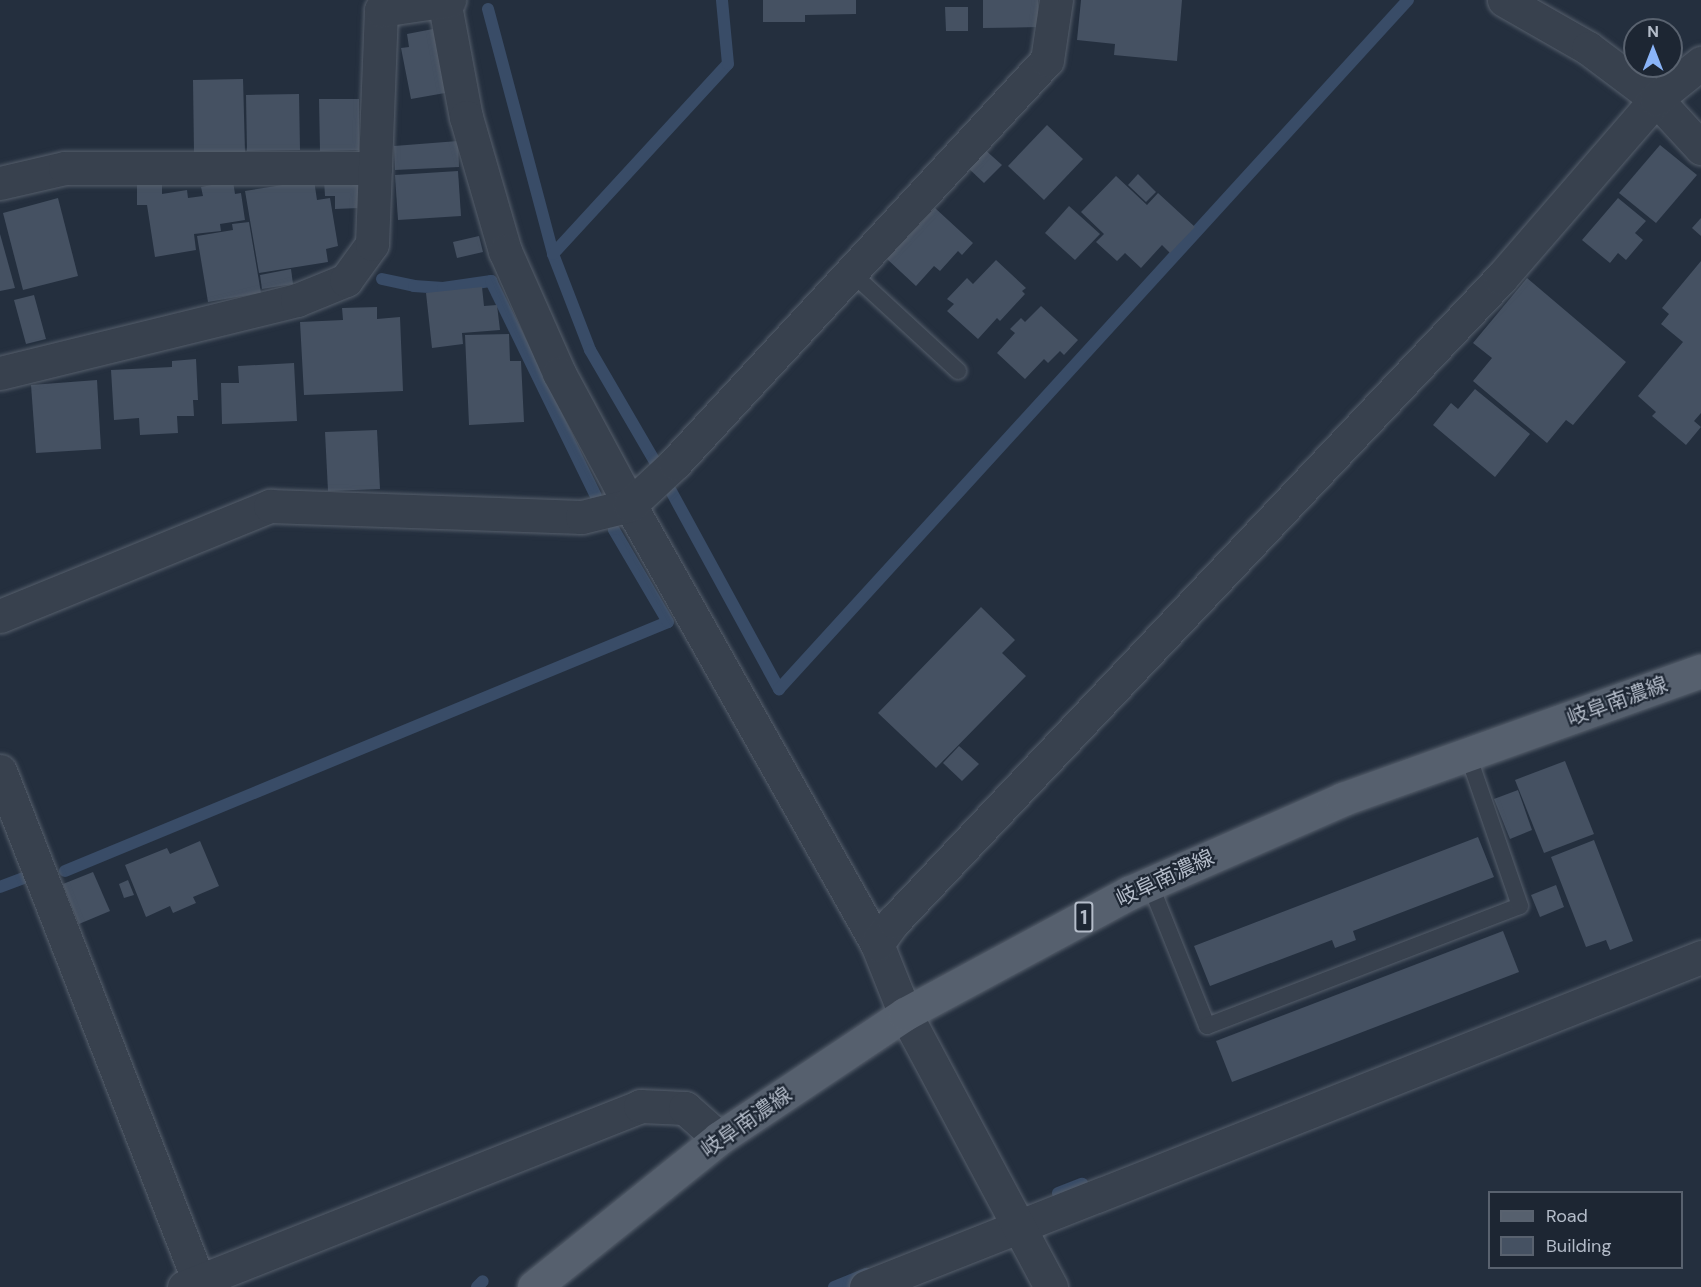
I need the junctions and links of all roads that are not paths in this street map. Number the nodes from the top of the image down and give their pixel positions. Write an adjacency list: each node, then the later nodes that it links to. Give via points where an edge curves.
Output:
1 (446, 0): 7 (street, via 381,10); 12 (street, via 466,117 505,251 558,373)
2 (1056, 0): 9 (street, via 1047,60)
3 (1504, 0): 5 (street, via 1588,48)
4 (1701, 63): 5 (street)
5 (1656, 99): 6 (street); 18 (street, via 1501,278 894,921)
6 (1701, 148)
7 (375, 168): 8 (street, via 65,168); 11 (street, via 372,244 346,280 297,300)
8 (0, 183)
9 (853, 274): 10 (lane); 12 (street, via 675,463)
10 (958, 371)
11 (0, 373)
12 (630, 505): 13 (street, via 582,517 270,506); 18 (street)
13 (0, 616)
14 (1701, 671): 15 (main road, 岐阜南濃線 / 1)
15 (1468, 755): 17 (main road, 岐阜南濃線 / 1, via 1343,799); 17 (lane, via 1520,906 1207,1026)
16 (0, 771): 23 (street)
17 (1150, 884): 20 (main road, 岐阜南濃線 / 1)
18 (877, 944): 20 (street)
19 (1701, 957): 22 (street)
20 (905, 1014): 21 (main road, 岐阜南濃線 / 1); 22 (street)
21 (719, 1138): 23 (street, via 686,1108 640,1106); 24 (main road, 岐阜南濃線 / 1)
22 (1018, 1225): 25 (street); 26 (street)
23 (194, 1285)
24 (534, 1287)
25 (866, 1287)
26 (1052, 1287)

